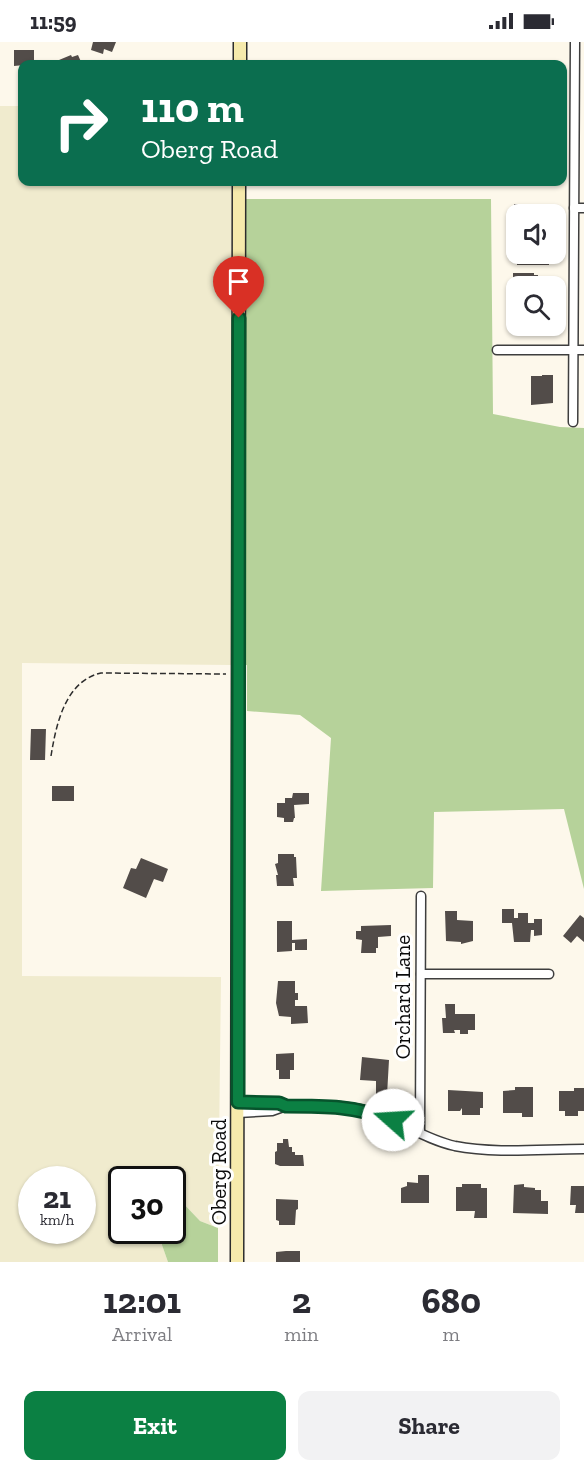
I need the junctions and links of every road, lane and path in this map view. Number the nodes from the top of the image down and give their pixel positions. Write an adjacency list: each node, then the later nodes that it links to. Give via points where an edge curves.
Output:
1 (240, 42): 3 (street)
2 (575, 42): 5 (street)
3 (240, 60)
4 (239, 186): 9 (street, Oberg Road)
5 (579, 208): 7 (street)
6 (497, 350): 7 (street)
7 (579, 350): 8 (street)
8 (573, 422)
9 (239, 674): 10 (path, via 101,673 88,677 74,690 59,717); 14 (street, Oberg Road)
10 (51, 756)
11 (421, 896): 12 (street, Orchard Lane)
12 (421, 974): 13 (street); 15 (street, Orchard Lane)
13 (549, 974)
14 (238, 1108): 15 (street, via 272,1112 286,1106 336,1106 365,1110); 17 (street, Oberg Road)
15 (420, 1133): 16 (street, via 474,1149)
16 (584, 1149)
17 (237, 1262)

